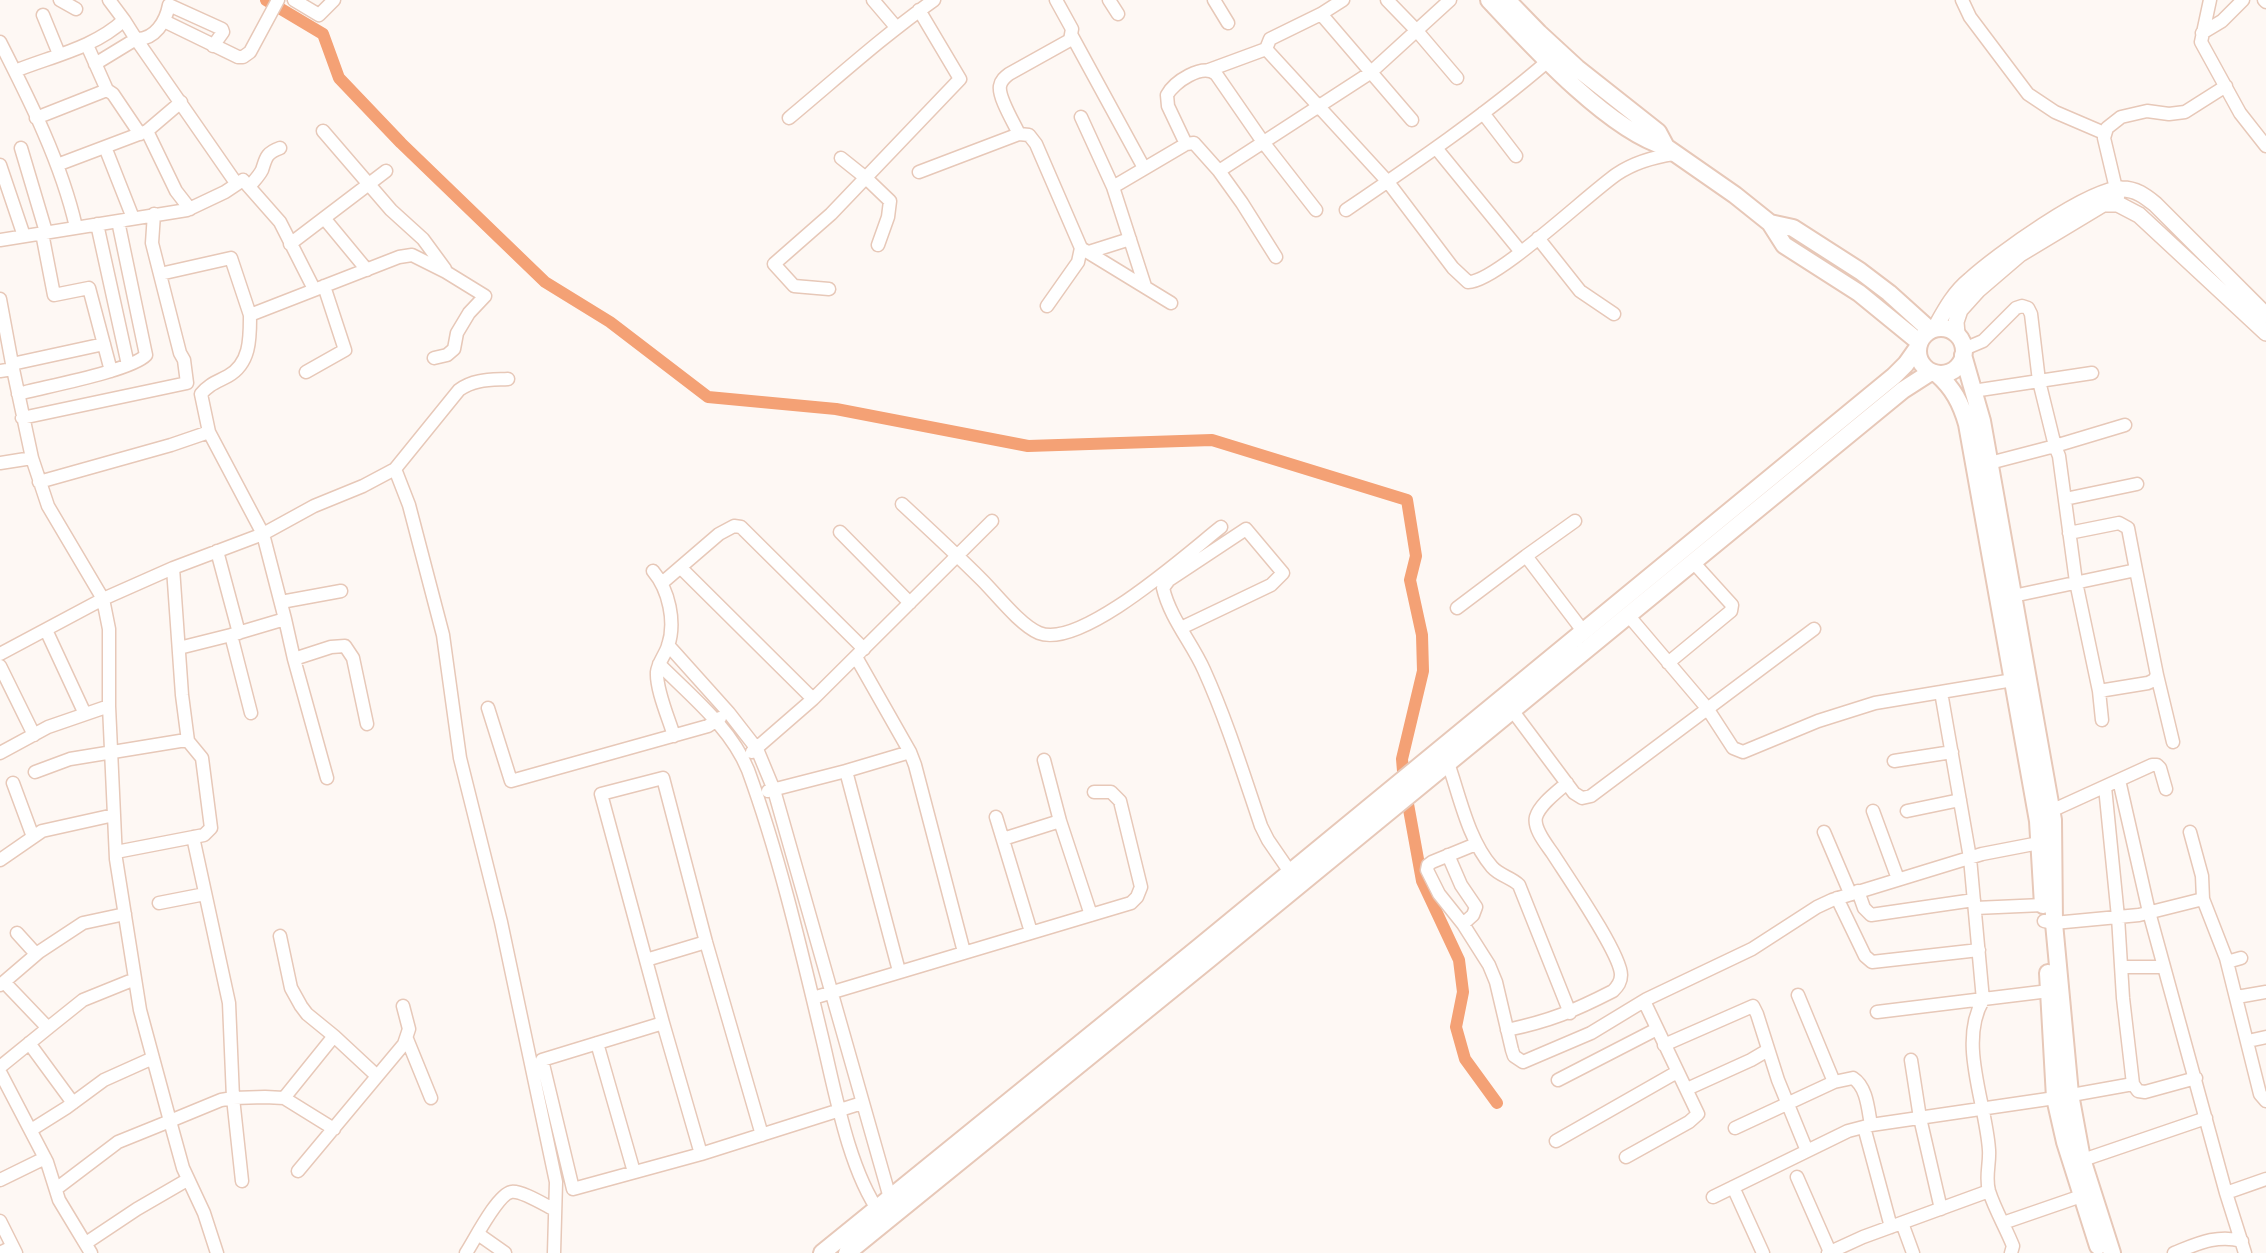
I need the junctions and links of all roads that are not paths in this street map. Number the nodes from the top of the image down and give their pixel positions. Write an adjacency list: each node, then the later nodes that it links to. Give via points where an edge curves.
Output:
1 (60, 0): 19 (street)
2 (109, 0): 24 (street)
3 (294, 0): 4 (street, via 319,15)
4 (334, 0)
5 (873, 0): 27 (street)
6 (934, 0): 20 (street)
7 (1056, 0): 30 (street)
8 (1109, 0): 21 (street)
9 (1214, 0): 26 (street)
10 (1344, 0): 22 (street)
11 (1387, 0): 28 (street)
12 (1450, 0): 28 (street)
13 (1489, 0): 37 (main road)
14 (1507, 0): 63 (main road, via 1576,68 1658,132)
15 (1962, 0): 55 (street, via 1970,17 2028,94)
16 (2210, 0): 29 (street)
17 (2243, 0): 29 (street, via 2222,21)
18 (276, 6): 34 (street, via 250,52 243,57)
19 (76, 9)
20 (920, 10): 27 (street); 72 (street, via 960,79)
21 (1118, 14)
22 (1321, 14): 35 (street, via 1270,39); 41 (street)
23 (43, 15): 36 (street)
24 (124, 20): 31 (street); 33 (street)
25 (164, 21): 31 (street, via 149,36); 34 (street); 34 (street, via 169,5 222,29)
26 (1228, 23)
27 (896, 27): 50 (street)
28 (1417, 31): 41 (street); 42 (street)
29 (2202, 33): 43 (street, via 2201,42)
30 (1072, 36): 54 (street, via 1003,79 1001,95); 68 (street)
31 (136, 39): 38 (street); 45 (street)
32 (0, 42): 40 (street)
33 (87, 45): 36 (street); 38 (street)
34 (213, 46)
35 (1266, 49): 39 (street); 46 (street)
36 (59, 54): 40 (street)
37 (1548, 61): 47 (street); 63 (main road, via 1609,114 1649,142)
38 (95, 64): 44 (street)
39 (1209, 70): 56 (street, via 1216,74); 57 (street, via 1173,86 1167,95 1168,106)
40 (15, 71): 49 (street)
41 (1370, 73): 46 (street); 51 (street)
42 (1457, 78)
43 (2226, 86): 55 (street, via 2185,112 2147,111 2121,117 2114,121); 58 (street, via 2240,113)
44 (107, 90): 49 (street); 53 (street)
45 (181, 102): 53 (street); 74 (street)
46 (1318, 106): 56 (street); 73 (street)
47 (1483, 113): 62 (street); 64 (street)
48 (1081, 117): 77 (street)
49 (36, 118): 67 (street)
50 (789, 118)
51 (1412, 120)
52 (323, 131): 75 (street)
53 (144, 132): 59 (street); 79 (street)
54 (1019, 134): 71 (street); 96 (street, via 1029,135 1036,144)
55 (2105, 139): 78 (street)
56 (1263, 142): 70 (street); 80 (street)
57 (1186, 144): 68 (street); 70 (street, via 1194,143 1202,149)
58 (2266, 146)
59 (105, 147): 67 (street); 83 (street)
60 (280, 147): 76 (street, via 265,157 262,170)
61 (21, 148): 89 (street)
62 (1436, 148): 73 (street); 97 (street)
63 (1670, 150): 87 (main road); 91 (street, via 1617,174)
64 (1516, 156)
65 (841, 158): 72 (street)
66 (0, 165): 90 (street)
67 (57, 165): 88 (street)
68 (1144, 168): 77 (street)
69 (386, 171): 75 (street)
70 (1219, 171): 98 (street)
71 (919, 172)
72 (866, 178): 95 (street, via 890,201); 104 (street, via 774,264 794,286)
73 (1388, 182): 81 (street); 97 (street, via 1468,282 1481,279)
74 (236, 183): 76 (street, via 243,180); 79 (street)
75 (367, 184): 84 (street); 100 (street, via 423,239)
76 (249, 187): 94 (street, via 280,222)
77 (1113, 187): 92 (street)
78 (2118, 197): 110 (street, via 2138,191 2155,204); 112 (street); 113 (street, via 2020,254 1960,310); 114 (street, via 2099,194 2013,244 1968,281)
79 (190, 209): 82 (street)
80 (1316, 210)
81 (1346, 210)
82 (154, 214): 83 (street); 101 (street, via 152,243)
83 (133, 218): 85 (street)
84 (324, 218): 94 (street); 99 (street)
85 (118, 221): 86 (street); 118 (street, via 146,349 146,356)
86 (97, 224): 88 (street); 118 (street)
87 (1770, 224): 114 (main road, via 1784,245); 114 (main road, via 1792,228 1889,292)
88 (76, 227): 89 (street)
89 (44, 232): 90 (street); 115 (street, via 54,295 89,288)
90 (24, 236): 93 (street)
91 (1538, 238): 97 (street); 108 (street, via 1580,291)
92 (1130, 239): 96 (street); 102 (street)
93 (0, 240)
94 (290, 243): 103 (street)
95 (878, 244)
96 (1085, 250): 102 (street); 107 (street)
97 (1521, 252)
98 (1276, 257)
99 (367, 270): 100 (street, via 412,255); 103 (street)
100 (446, 272): 117 (street, via 485,296 468,313 454,348 447,355)
101 (160, 274): 109 (street, via 231,258); 129 (street, via 188,383)
102 (1145, 286): 106 (street)
103 (319, 288): 109 (street); 122 (street, via 345,350)
104 (829, 289)
105 (0, 299): 111 (street)
106 (1171, 303)
107 (1047, 306)
108 (1614, 314)
109 (250, 315): 131 (street, via 251,340 242,362 231,375 209,385 201,394)
110 (2266, 315)
111 (3, 327): 119 (street)
112 (2266, 333)
113 (1957, 334): 114 (main road, via 1947,328); 116 (main road)
114 (1925, 337): 123 (main road, via 1918,353 1922,364); 168 (main road, via 1894,376)
115 (104, 344): 119 (street); 121 (street)
116 (1964, 352): 123 (main road, via 1954,370); 126 (street, via 1983,341 2016,308 2028,308); 127 (main road)
117 (434, 358)
118 (128, 365): 121 (street)
119 (13, 367): 120 (street); 128 (street)
120 (0, 371)
121 (111, 371): 128 (street)
122 (306, 372)
123 (1934, 373): 135 (main road, via 1949,384 1961,405); 150 (main road, via 1903,390)
124 (2092, 373): 126 (street)
125 (508, 379): 136 (street, via 468,383 459,390)
126 (2039, 381): 127 (street); 132 (street)
127 (1973, 391): 135 (main road, via 1982,421)
128 (18, 394): 129 (street)
129 (22, 418): 133 (street)
130 (2125, 425): 132 (street)
131 (209, 432): 137 (street); 146 (street)
132 (2055, 446): 135 (street); 139 (street)
133 (32, 458): 134 (street); 137 (street)
134 (0, 463)
135 (1982, 465): 158 (main road); 179 (main road)
136 (395, 469): 146 (street); 336 (street, via 409,505 443,635 460,758 501,922 556,1182)
137 (39, 482): 159 (street, via 48,506)
138 (2137, 484): 139 (street)
139 (2065, 499): 145 (street)
140 (902, 504): 148 (street)
141 (992, 521): 148 (street)
142 (1575, 521): 149 (street)
143 (1221, 527): 148 (street, via 1134,597 1087,624 1046,635 1020,617)
144 (840, 532): 161 (street)
145 (2070, 533): 153 (street, via 2124,524); 155 (street)
146 (263, 534): 147 (street); 160 (street)
147 (217, 551): 151 (street); 169 (street)
148 (958, 555): 161 (street)
149 (1526, 556): 162 (street); 168 (street)
150 (1693, 561): 163 (main road); 175 (street, via 1727,598 1731,611)
151 (173, 567): 159 (street); 171 (street)
152 (681, 568): 156 (street); 172 (street, via 719,534 734,526 741,527); 182 (street)
153 (2136, 570): 155 (street); 178 (street)
154 (652, 571): 156 (street)
155 (2076, 582): 158 (street); 180 (street)
156 (662, 583): 170 (street, via 671,622)
157 (341, 591): 160 (street)
158 (2013, 596): 220 (main road)
159 (103, 599): 167 (street); 183 (street, via 109,629)
160 (281, 602): 164 (street)
161 (910, 603): 172 (street)
162 (1457, 608)
163 (1628, 615): 175 (street); 186 (main road)
164 (285, 619): 169 (street); 174 (street)
165 (1181, 628): 165 (street, via 1163,588 1169,580 1246,529 1283,573 1271,585); 235 (street, via 1204,668 1268,840)
166 (1814, 629): 185 (street)
167 (46, 630): 173 (street); 189 (street)
168 (1583, 631): 235 (main road)
169 (235, 634): 171 (street); 187 (street)
170 (668, 645): 176 (street); 188 (street)
171 (179, 648): 195 (street)
172 (860, 653): 182 (street); 199 (street)
173 (0, 654)
174 (294, 659): 192 (street, via 345,646 352,658); 208 (street)
175 (1668, 663): 185 (street)
176 (659, 664): 191 (street); 194 (street, via 658,683)
177 (0, 666): 193 (street)
178 (2157, 675): 180 (street, via 2148,683); 196 (street)
179 (2013, 680): 181 (street); 229 (main road)
180 (2098, 691): 190 (street)
181 (1941, 692): 185 (street, via 1875,703 1743,752 1733,748); 200 (street)
182 (813, 699): 197 (street)
183 (109, 706): 189 (street); 198 (street)
184 (488, 708): 194 (street, via 511,782)
185 (1707, 708): 211 (street, via 1591,796 1582,798)
186 (1512, 710): 205 (main road); 211 (street)
187 (251, 713)
188 (729, 713): 191 (street); 197 (street)
189 (85, 714): 193 (street)
190 (2102, 720)
191 (716, 721): 194 (street); 202 (street)
192 (368, 724)
193 (34, 735): 201 (street)
194 (674, 736)
195 (189, 741): 198 (street); 227 (street, via 202,758 211,828)
196 (2173, 742)
197 (757, 749): 202 (street); 214 (street)
198 (111, 751): 207 (street, via 70,759); 221 (street)
199 (910, 752): 206 (street); 254 (street)
200 (1952, 752): 204 (street); 217 (street)
201 (0, 753)
202 (743, 758): 216 (street)
203 (1044, 760): 223 (street)
204 (1893, 761)
205 (1448, 763): 230 (street); 337 (main road)
206 (846, 771): 214 (street); 261 (street)
207 (35, 772)
208 (327, 778)
209 (2119, 780): 212 (street); 213 (street, via 2157,765); 243 (street)
210 (13, 783): 226 (street)
211 (1567, 783): 274 (street, via 1537,814 1536,821 1612,950 1621,973 1612,991)
212 (2105, 787): 220 (street); 247 (street)
213 (2166, 789)
214 (774, 790): 216 (street); 266 (street)
215 (1094, 792): 245 (street, via 1111,792 1120,801 1141,887 1131,903)
216 (757, 793): 269 (street)
217 (1960, 800): 219 (street); 233 (street)
218 (1873, 811): 236 (street)
219 (1907, 811)
220 (2051, 811): 246 (main road)
221 (114, 815): 226 (street, via 42,831); 231 (street)
222 (996, 817): 228 (street)
223 (1060, 821): 228 (street); 245 (street)
224 (1824, 832): 237 (street)
225 (2190, 832): 240 (street, via 2202,876)
226 (33, 837): 234 (street)
227 (192, 837): 231 (street); 238 (street)
228 (1003, 839): 249 (street)
229 (2039, 843): 233 (street); 246 (main road)
230 (1476, 844): 232 (street); 274 (street, via 1496,871 1519,885)
231 (116, 852): 244 (street)
232 (1448, 855): 248 (street, via 1476,907); 248 (street, via 1432,862 1427,870 1439,894)
233 (1970, 858): 236 (street); 242 (street)
234 (0, 860)
235 (1290, 872): 337 (main road)
236 (1898, 879): 237 (street)
237 (1854, 892): 239 (street); 242 (street, via 1871,915)
238 (205, 894): 241 (street); 299 (street, via 229,1003)
239 (1837, 898): 253 (street, via 1865,956 1872,962); 271 (street, via 1752,949)
240 (2203, 899): 243 (street); 258 (street)
241 (159, 903)
242 (1974, 904): 246 (street); 253 (street)
243 (2148, 912): 247 (street); 260 (street)
244 (125, 914): 255 (street, via 83,923); 262 (street)
245 (1091, 915): 249 (street)
246 (2047, 916): 247 (street); 264 (main road); 298 (main road)
247 (2118, 917): 259 (street)
248 (1463, 924): 278 (street, via 1489,965)
249 (1031, 932): 254 (street)
250 (17, 933): 255 (street)
251 (280, 936): 279 (street, via 291,988 307,1014)
252 (706, 942): 257 (street); 257 (street, via 663,778 601,794); 315 (street)
253 (1979, 950): 270 (street)
254 (964, 952): 261 (street)
255 (36, 954): 263 (street)
256 (2241, 958): 258 (street)
257 (646, 960): 275 (street)
258 (2228, 962): 268 (street)
259 (2121, 967): 260 (street); 296 (street)
260 (2164, 967): 293 (street)
261 (899, 971): 266 (street)
262 (135, 979): 276 (street, via 83,1000); 287 (street)
263 (2, 984): 276 (street)
264 (2049, 991): 270 (street); 298 (main road)
265 (2266, 992): 268 (street)
266 (830, 993): 269 (street); 304 (street)
267 (1798, 995): 295 (street)
268 (2237, 997): 282 (street)
269 (813, 998): 307 (street)
270 (1983, 998): 273 (street); 306 (street, via 1976,1014 1972,1048)
271 (1644, 1001): 277 (street); 278 (street, via 1591,1032 1523,1062 1514,1056)
272 (403, 1006): 281 (street, via 409,1021)
273 (1877, 1012)
274 (1570, 1013): 278 (street)
275 (663, 1023): 284 (street); 318 (street)
276 (48, 1028): 283 (street)
277 (1657, 1029): 285 (street); 294 (street)
278 (1507, 1030)
279 (334, 1036): 292 (street); 300 (street)
280 (2266, 1037): 282 (street)
281 (406, 1039): 292 (street); 301 (street)
282 (2248, 1041): 302 (street, via 2260,1094)
283 (28, 1043): 289 (street); 303 (street)
284 (597, 1043): 323 (street); 323 (street, via 542,1060 573,1189)
285 (1664, 1046): 286 (street, via 1753,1006); 291 (street)
286 (1768, 1050): 297 (street); 305 (street)
287 (153, 1058): 303 (street, via 104,1080); 310 (street)
288 (1911, 1060): 308 (street)
289 (0, 1067)
290 (0, 1072): 314 (street)
291 (1677, 1072): 297 (street); 316 (street)
292 (377, 1076): 313 (street)
293 (2196, 1078): 296 (street, via 2145,1092); 309 (street)
294 (1558, 1080)
295 (1834, 1082): 305 (street); 311 (street, via 1853,1078 1859,1082)
296 (2133, 1084): 298 (street)
297 (1687, 1089): 319 (street, via 1698,1109 1695,1118)
298 (2063, 1096): 306 (street); 321 (main road, via 2064,1142)
299 (232, 1098): 300 (street); 310 (street); 328 (street)
300 (284, 1098): 313 (street)
301 (431, 1098)
302 (2266, 1101)
303 (73, 1103): 314 (street)
304 (862, 1103): 307 (street); 337 (street)
305 (1787, 1104): 312 (street); 317 (street)
306 (1983, 1109): 308 (street); 331 (street)
307 (840, 1111): 315 (street); 337 (street, via 862,1182)
308 (1920, 1118): 311 (street); 335 (street)
309 (2206, 1118): 321 (street); 333 (street)
310 (170, 1121): 327 (street); 330 (street, via 118,1143)
311 (1868, 1126): 317 (street); 340 (street)
312 (1735, 1128)
313 (334, 1129): 322 (street)
314 (31, 1130): 320 (street)
315 (762, 1135): 318 (street)
316 (1556, 1141)
317 (1807, 1151): 329 (street)
318 (701, 1154): 323 (street)
319 (1626, 1157)
320 (45, 1158): 326 (street); 330 (street)
321 (2077, 1162): 332 (main road)
322 (298, 1171)
323 (634, 1172)
324 (1797, 1177): 345 (street)
325 (2266, 1179): 333 (street)
326 (0, 1180)
327 (187, 1180): 343 (street, via 137,1209); 348 (street, via 204,1213)
328 (242, 1181)
329 (1733, 1187): 334 (street); 354 (street)
330 (56, 1189): 343 (street)
331 (1989, 1191): 335 (street); 339 (street)
332 (2088, 1193): 339 (street); 356 (main road); 357 (main road)
333 (2226, 1193): 342 (street)
334 (1713, 1197)
335 (1941, 1209): 340 (street)
336 (555, 1210): 341 (street, via 511,1192 496,1205); 351 (street)
337 (888, 1210): 352 (main road); 353 (main road)
338 (0, 1221): 344 (street)
339 (2003, 1223): 346 (street)
340 (1897, 1225): 345 (street); 355 (street)
341 (478, 1234): 349 (street); 350 (street)
342 (2244, 1247): 358 (street, via 2231,1238 2212,1239)
343 (88, 1248)
344 (14, 1250): 347 (street)
345 (1829, 1252)
346 (2012, 1252)
347 (0, 1253)
348 (217, 1253)
349 (466, 1253)
350 (505, 1253)
351 (554, 1253)
352 (822, 1253)
353 (847, 1253)
354 (1763, 1253)
355 (1913, 1253)
356 (2100, 1253)
357 (2112, 1253)
358 (2174, 1253)

